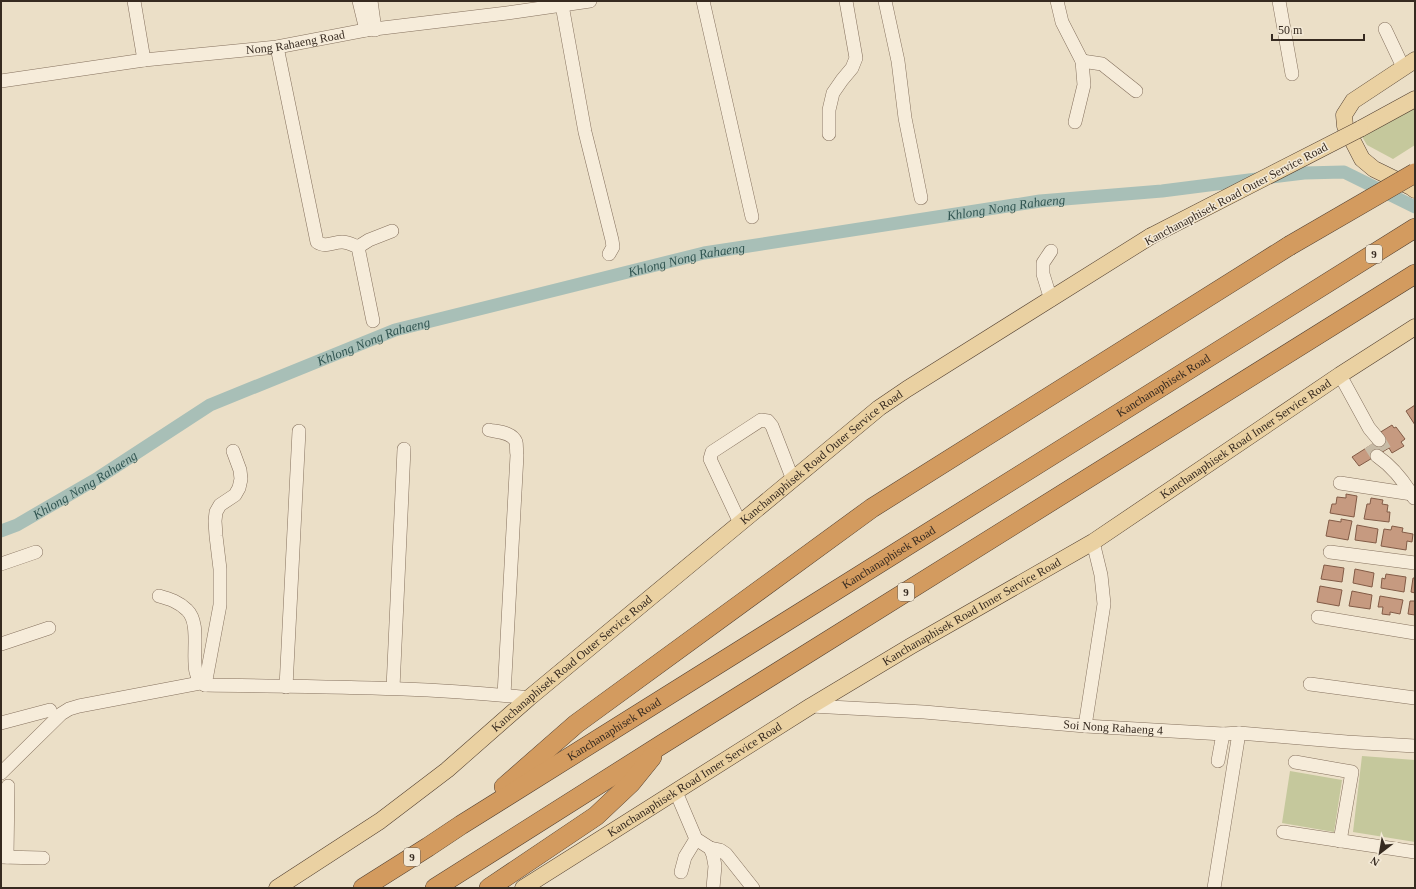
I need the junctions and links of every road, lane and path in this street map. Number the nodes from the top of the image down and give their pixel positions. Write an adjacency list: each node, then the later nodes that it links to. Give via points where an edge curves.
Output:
1 (134, 1): 15 (street)
2 (359, 1): 13 (street)
3 (371, 1): 13 (street)
4 (590, 1): 10 (street, Nong Rahaeng Road)
5 (703, 1): 27 (street)
6 (846, 1): 23 (street, via 856,58 852,68 833,93 829,110)
7 (885, 1): 26 (street, via 898,61 905,118)
8 (1057, 1): 16 (street, via 1062,22)
9 (1279, 1): 18 (street)
10 (562, 5): 11 (street, Nong Rahaeng Road); 32 (street, via 585,132 612,240 613,247)
11 (506, 7): 13 (street, Nong Rahaeng Road)
12 (1385, 29): 17 (street)
13 (371, 30): 14 (street, Nong Rahaeng Road)
14 (277, 47): 15 (street, Nong Rahaeng Road); 30 (street, via 317,242 322,245 348,242)
15 (144, 60): 19 (street, Nong Rahaeng Road)
16 (1082, 61): 20 (street, via 1102,64); 22 (street, via 1084,85)
17 (1409, 63): 25 (main road, via 1352,101 1344,115 1345,126 1362,159 1374,169)
18 (1292, 74)
19 (1, 81)
20 (1136, 91)
21 (1415, 99): 34 (main road, Kanchanaphisek Road Outer Service Road, bridge, via 1360,130 1151,236)
22 (1075, 122)
23 (829, 134)
24 (1415, 173): 76 (highway, bridge, via 1289,246 872,508 576,724)
25 (1415, 190)
26 (921, 198)
27 (752, 216)
28 (1415, 228): 76 (highway, Kanchanaphisek Road / 9)
29 (392, 231): 30 (street)
30 (358, 247): 35 (street)
31 (1051, 252): 34 (street, via 1043,263 1043,274)
32 (609, 254)
33 (1415, 274): 69 (highway, 9)
34 (1051, 300): 42 (main road, Kanchanaphisek Road Outer Service Road, via 896,396)
35 (372, 321)
36 (1415, 327): 37 (main road, Kanchanaphisek Road Inner Service Road)
37 (1340, 375): 44 (street, via 1378,448); 46 (main road, Kanchanaphisek Road Inner Service Road)
38 (489, 430): 60 (street, via 512,436 516,442)
39 (299, 431): 58 (street)
40 (404, 449): 59 (street)
41 (233, 450): 56 (street, via 241,479 235,495 220,505 216,512 220,605)
42 (793, 480): 45 (main road, Kanchanaphisek Road Outer Service Road); 45 (street, via 768,421 761,420 712,452 710,459)
43 (1340, 482): 44 (street)
44 (1412, 490)
45 (740, 523): 61 (main road, Kanchanaphisek Road Outer Service Road)
46 (1093, 542): 63 (main road, Kanchanaphisek Road Inner Service Road); 66 (street, via 1101,575 1104,604)
47 (36, 552): 50 (street)
48 (1330, 552): 49 (street)
49 (1415, 563)
50 (1, 564)
51 (160, 596): 56 (street, via 178,602 188,611 193,621 197,679)
52 (1318, 617): 54 (street)
53 (49, 628): 55 (street)
54 (1415, 633)
55 (1, 644)
56 (202, 684): 58 (street); 73 (street, via 69,709)
57 (1310, 684): 62 (street)
58 (286, 687): 59 (street)
59 (393, 688): 60 (street)
60 (504, 695): 61 (street)
61 (529, 698): 85 (main road, Kanchanaphisek Road Outer Service Road, via 448,770 380,821)
62 (1415, 698)
63 (811, 706): 66 (street, Soi Nong Rahaeng 4, via 924,712); 75 (main road, Kanchanaphisek Road Inner Service Road)
64 (50, 710): 65 (street)
65 (1, 723)
66 (1085, 726): 68 (street, Soi Nong Rahaeng 4)
67 (1239, 733): 68 (street, Soi Nong Rahaeng 4); 70 (street, Soi Nong Rahaeng 4); 92 (street)
68 (1223, 734): 71 (street)
69 (661, 745): 87 (highway, 9); 88 (highway, via 631,783 596,816)
70 (1415, 746)
71 (1218, 761)
72 (1295, 762): 79 (street, via 1352,772)
73 (1, 773)
74 (8, 786): 82 (street)
75 (676, 792): 78 (street); 89 (main road, Kanchanaphisek Road Inner Service Road)
76 (460, 825): 86 (highway, Kanchanaphisek Road / 9)
77 (1283, 832): 79 (street)
78 (696, 839): 80 (street); 84 (street, via 685,857)
79 (1340, 841): 81 (street)
80 (710, 848): 90 (street, via 715,860); 91 (street, via 726,854)
81 (1415, 852)
82 (4, 857): 83 (street)
83 (43, 858)
84 (681, 872)
85 (277, 888)
86 (363, 888)
87 (435, 888)
88 (489, 888)
89 (523, 888)
90 (713, 888)
91 (753, 888)
92 (1214, 888)

